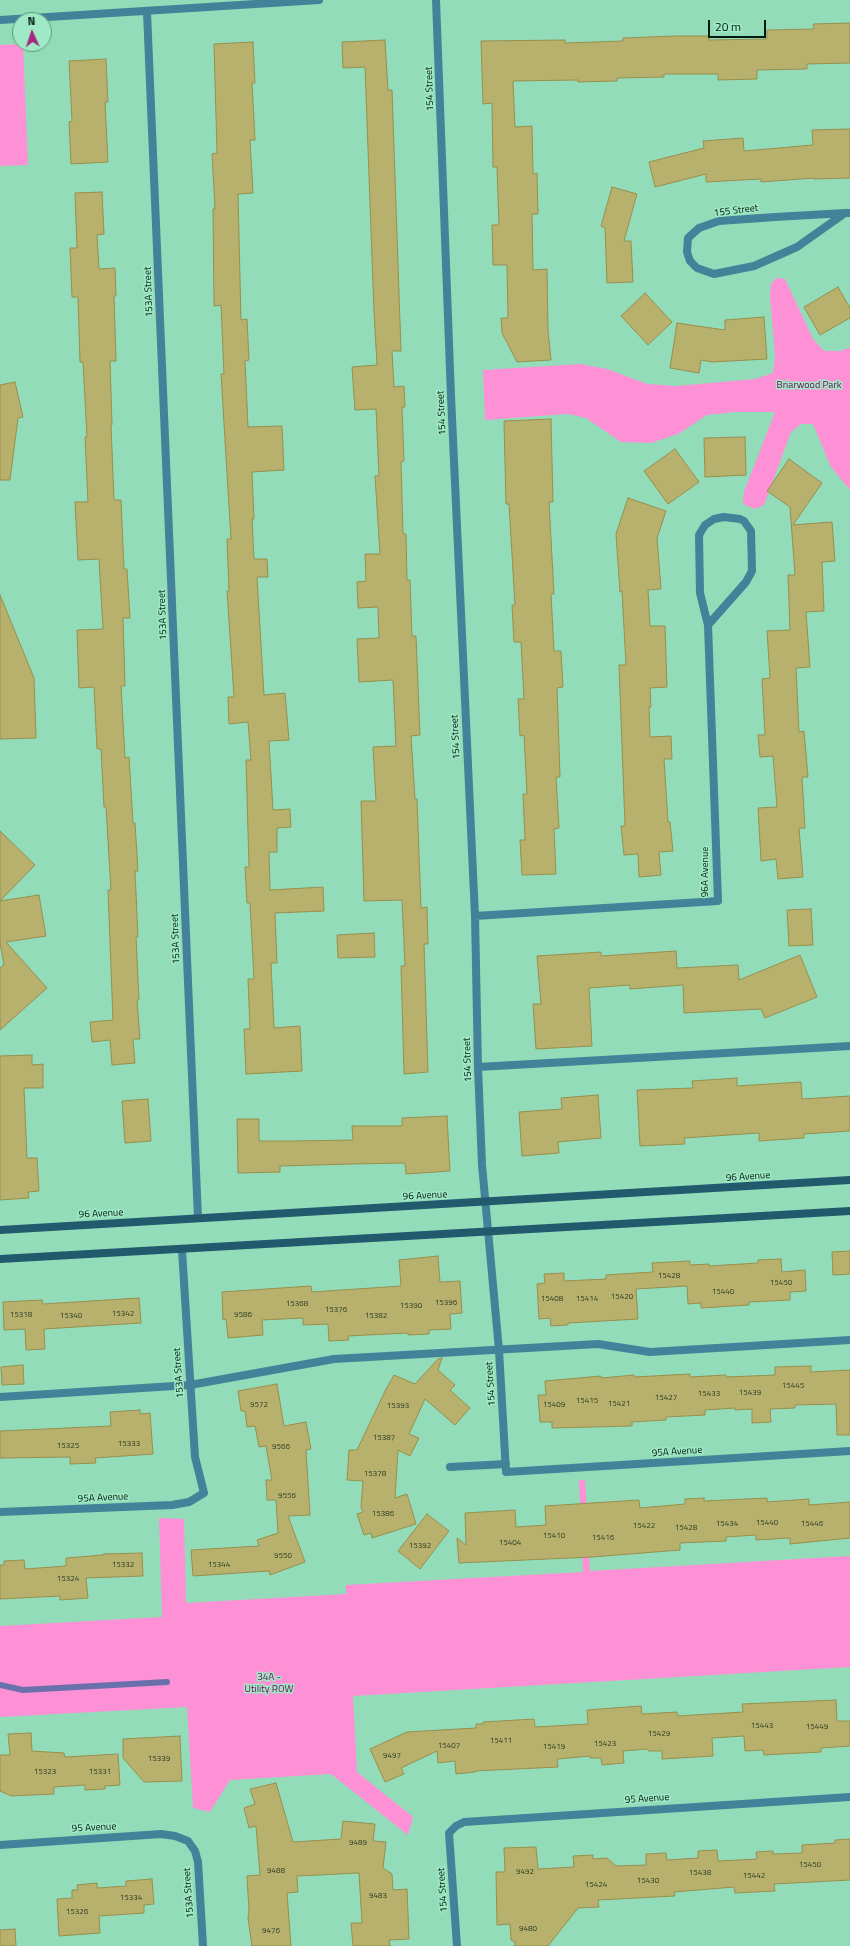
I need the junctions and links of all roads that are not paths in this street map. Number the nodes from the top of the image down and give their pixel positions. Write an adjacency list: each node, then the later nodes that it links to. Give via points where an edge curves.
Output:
1 (319, 0): 3 (street)
2 (436, 0): 7 (street, 154 Street, via 451,404)
3 (147, 12): 4 (street); 13 (street, 153A Street)
4 (0, 20)
5 (847, 213): 5 (street, 155 Street, via 798,246 748,267 714,274 697,268 686,252 688,238 699,228 719,221)
6 (708, 625): 6 (street, 96A Avenue, via 700,592 699,535 705,525 714,519 740,519 751,531 752,571 746,582); 7 (street, 96A Avenue, via 718,901)
7 (475, 916): 9 (street, 154 Street)
8 (850, 1046): 9 (street)
9 (478, 1067): 11 (street, 154 Street)
10 (850, 1180): 11 (main road, 96 Avenue)
11 (485, 1203): 13 (main road, 96 Avenue); 15 (street, 154 Street)
12 (850, 1211): 15 (main road)
13 (198, 1218): 14 (main road, 96 Avenue)
14 (0, 1230)
15 (488, 1232): 16 (main road); 19 (street, 154 Street)
16 (182, 1250): 17 (main road); 20 (street, 153A Street)
17 (0, 1259)
18 (850, 1340): 19 (street, via 650,1352 598,1344)
19 (498, 1350): 20 (street, via 334,1359); 24 (street, 154 Street)
20 (190, 1385): 21 (street); 25 (street, 153A Street, via 195,1457)
21 (0, 1397)
22 (850, 1451): 24 (street, 95A Avenue)
23 (450, 1467): 24 (street, 95A Avenue)
24 (506, 1468)
25 (204, 1493): 26 (street, 95A Avenue, via 190,1502 172,1505)
26 (0, 1512)
27 (850, 1797): 28 (street, 95 Avenue, via 473,1820 456,1826)
28 (449, 1833): 32 (street, 154 Street)
29 (188, 1841): 30 (street, 95 Avenue, via 161,1834); 31 (street, 153A Street, via 195,1851 198,1862)
30 (0, 1845)
31 (203, 1946)
32 (457, 1946)

